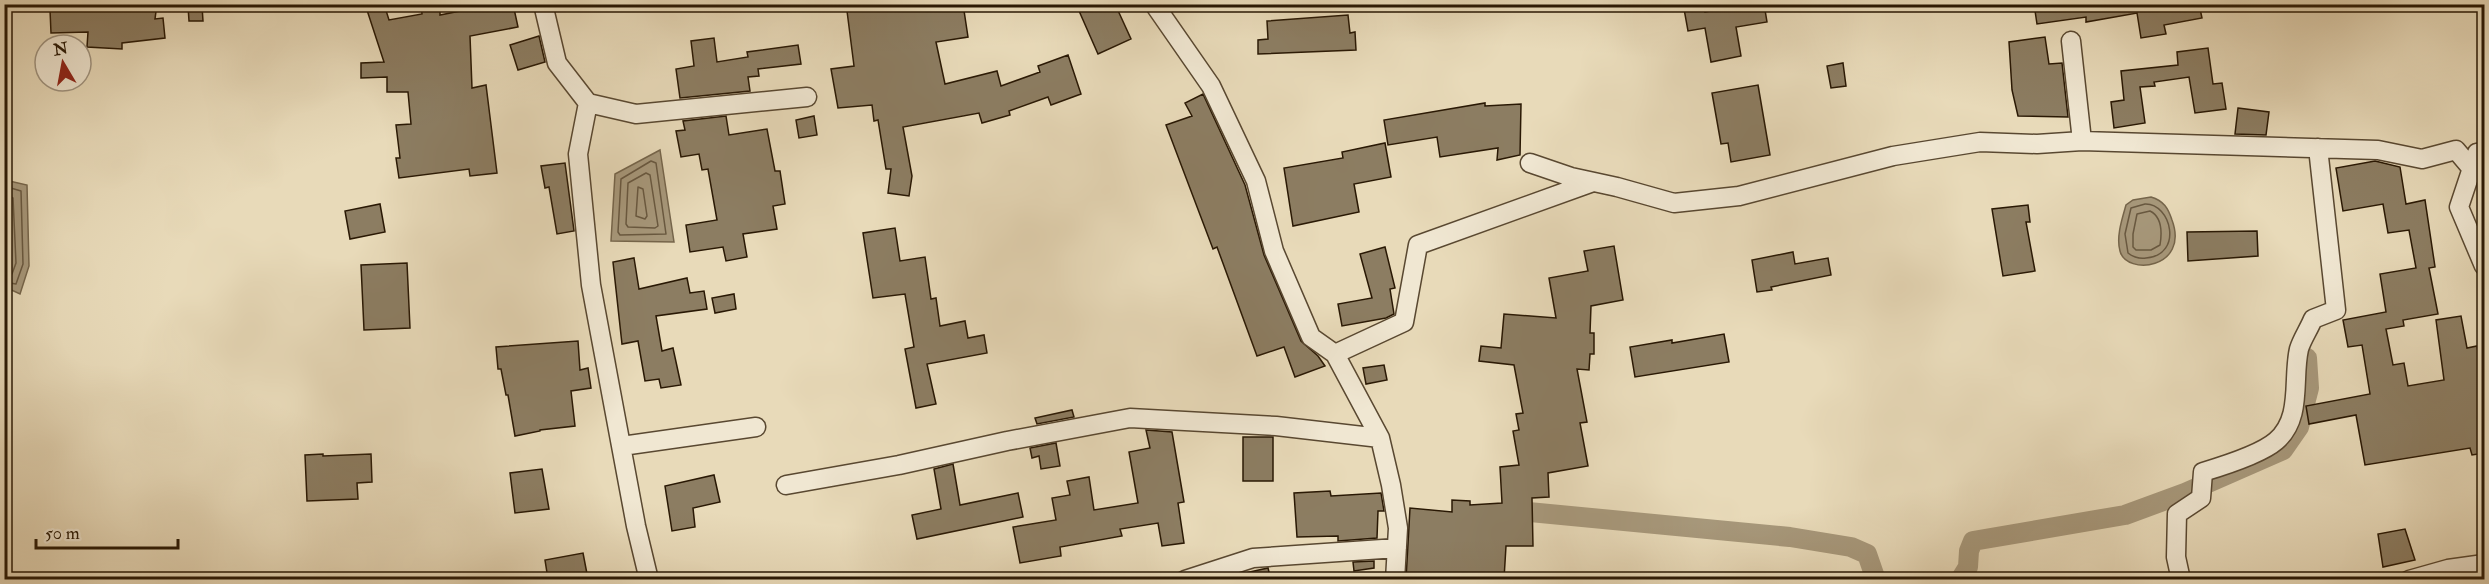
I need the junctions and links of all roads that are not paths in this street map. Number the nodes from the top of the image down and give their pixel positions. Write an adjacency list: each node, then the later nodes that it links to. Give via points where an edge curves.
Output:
1 (543, 4): 5 (street, via 558,63)
2 (1154, 4): 13 (street, via 1211,86 1256,181 1274,251 1311,337)
3 (2071, 41): 6 (street)
4 (807, 97): 5 (street, via 636,114)
5 (588, 104): 16 (street, via 578,154 591,285)
6 (2082, 141): 7 (street); 11 (street, via 1980,142 1947,147 1893,156 1739,196 1674,203)
7 (2318, 148): 10 (street, via 2378,150 2422,159 2456,150); 23 (street, via 2336,310 2313,319 2299,349 2297,387 2288,427 2275,442 2204,472 2201,498 2177,514 2176,557)
8 (2484, 152): 10 (street, via 2478,153)
9 (1530, 163): 11 (street)
10 (2472, 169): 12 (street, via 2459,207)
11 (1594, 182): 13 (street, via 1418,245 1404,322)
12 (2484, 266)
13 (1335, 354): 15 (street)
14 (756, 427): 16 (street)
15 (1380, 438): 17 (street, via 1276,426 1130,418); 18 (street, via 1397,517)
16 (622, 446): 20 (street)
17 (786, 485)
18 (1397, 548): 21 (street, via 1254,558); 22 (street)
19 (2484, 564): 24 (street)
20 (649, 579)
21 (1185, 579)
22 (1395, 579)
23 (2181, 579)
24 (2409, 579)

